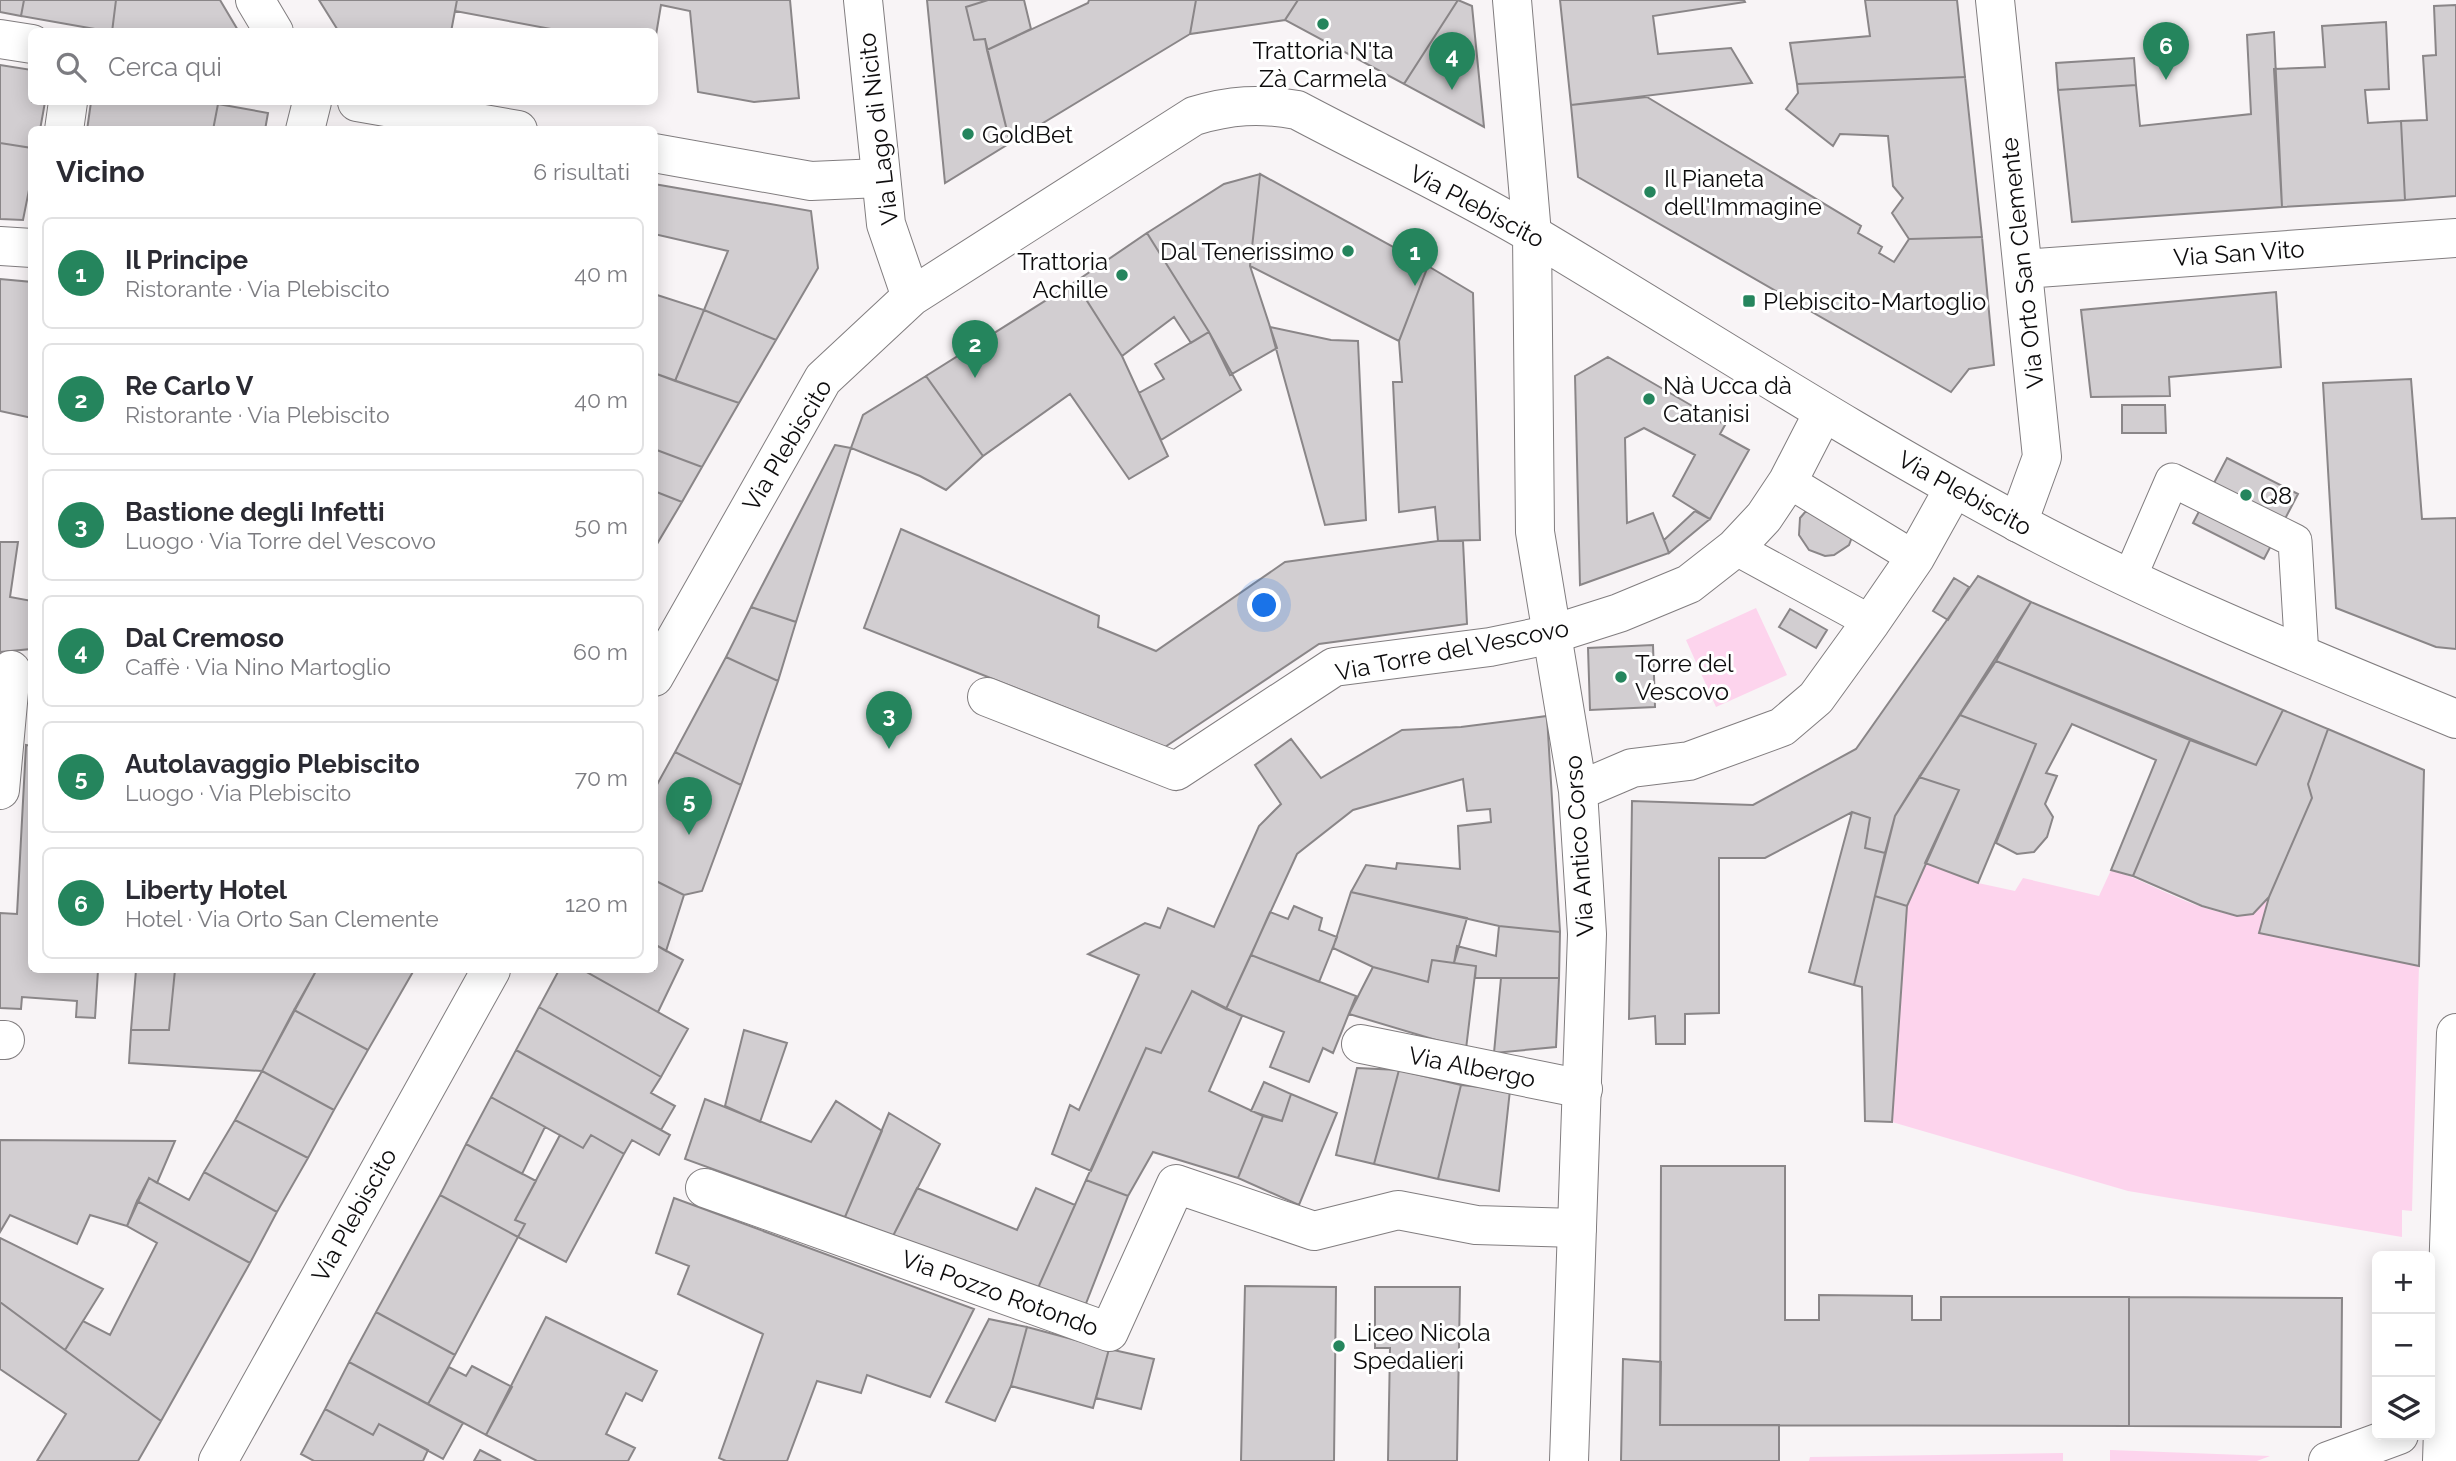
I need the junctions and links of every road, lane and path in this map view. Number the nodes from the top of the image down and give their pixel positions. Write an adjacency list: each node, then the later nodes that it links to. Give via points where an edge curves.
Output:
1 (255, 0): 5 (street)
2 (863, 0): 15 (street, Via Lago di Nicito)
3 (1512, 0): 16 (street, Via Antico Corso)
4 (1995, 0): 20 (street, Via Orto San Clemente)
5 (272, 28)
6 (0, 38): 7 (street)
7 (28, 43)
8 (68, 105): 11 (street)
9 (311, 105): 12 (street)
10 (374, 105): 13 (street)
11 (65, 126)
12 (306, 126)
13 (495, 126)
14 (658, 154): 15 (street, via 811,181)
15 (880, 178): 21 (street, Via Lago di Nicito, via 886,224)
16 (1532, 234): 21 (street, Via Plebiscito, via 1297,110 1265,104 1223,107 1194,116); 22 (street, Via Plebiscito); 30 (street, Via Antico Corso, via 1535,532)
17 (2456, 238): 20 (street, Via San Vito)
18 (0, 246): 19 (street)
19 (28, 248)
20 (2023, 269): 25 (street, Via Orto San Clemente, via 2042,457)
21 (911, 297): 31 (street, Via Plebiscito, via 823,379)
22 (1823, 413): 23 (street, Via Torre del Vescovo); 24 (street, Via Plebiscito)
23 (1788, 481): 26 (street, Via Torre del Vescovo, via 1764,517); 27 (lane)
24 (1954, 488): 25 (street, Via Plebiscito); 27 (street)
25 (2018, 523): 28 (street, Via Plebiscito)
26 (1735, 548): 29 (lane); 30 (street, Via Torre del Vescovo, via 1689,584)
27 (1915, 558): 29 (street)
28 (2129, 579): 32 (street, Via Plebiscito); 32 (lane, via 2172,480 2295,541)
29 (1871, 622): 37 (street, via 1815,698 1783,727 1689,761 1632,768)
30 (1553, 634): 34 (street, Via Torre del Vescovo, via 1334,667 1176,771); 37 (street, Via Antico Corso)
31 (660, 655)
32 (2302, 656): 35 (street, Via Plebiscito)
33 (14, 670): 36 (street)
34 (987, 697)
35 (2456, 719)
36 (0, 790)
37 (1578, 791): 41 (street, Via Antico Corso, via 1587,934)
38 (489, 973): 47 (street, Via Plebiscito)
39 (2456, 1033): 44 (street)
40 (1361, 1044): 41 (street, Via Albergo)
41 (1583, 1088): 43 (street, Via Antico Corso)
42 (705, 1188): 43 (street, Via Pozzo Rotondo, via 1109,1332 1176,1184 1314,1231 1398,1210 1476,1225)
43 (1577, 1228): 48 (street, Via Antico Corso)
44 (2452, 1275): 45 (street)
45 (2437, 1421): 50 (street)
46 (2385, 1440): 49 (street)
47 (218, 1461)
48 (1569, 1461)
49 (2328, 1461)
50 (2442, 1461)

